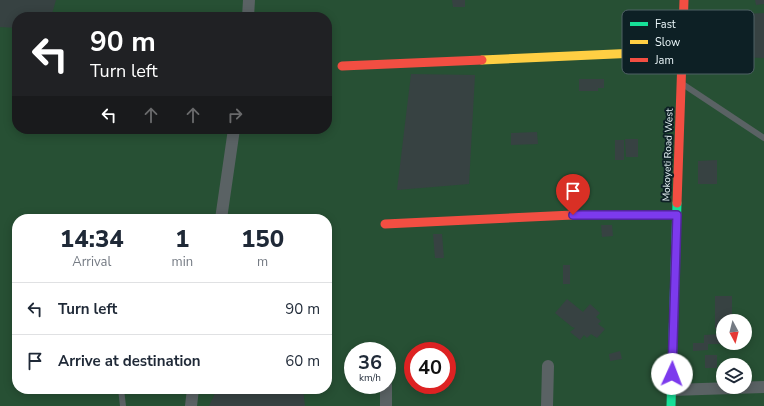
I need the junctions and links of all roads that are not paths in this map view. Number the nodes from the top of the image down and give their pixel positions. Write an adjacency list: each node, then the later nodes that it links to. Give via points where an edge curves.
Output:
1 (249, 0): 4 (street)
2 (684, 0): 3 (street, Mokoyeti Road West)
3 (684, 10)
4 (248, 12)
5 (622, 54): 6 (street)
6 (342, 66)
7 (681, 74): 8 (street, Mokoyeti Road West)
8 (681, 84): 10 (lane); 12 (street, Mokoyeti Road West)
9 (233, 134): 11 (street)
10 (764, 138)
11 (222, 214)
12 (677, 215): 13 (street, via 573,215); 16 (street, Mokoyeti Road West)
13 (385, 224)
14 (548, 366): 23 (street)
15 (764, 388): 16 (street)
16 (671, 390): 24 (street, Mokoyeti Road West)
17 (122, 394): 20 (lane)
18 (192, 394): 21 (street)
19 (386, 394): 22 (street)
20 (123, 406)
21 (191, 406)
22 (386, 406)
23 (547, 406)
24 (671, 406)

